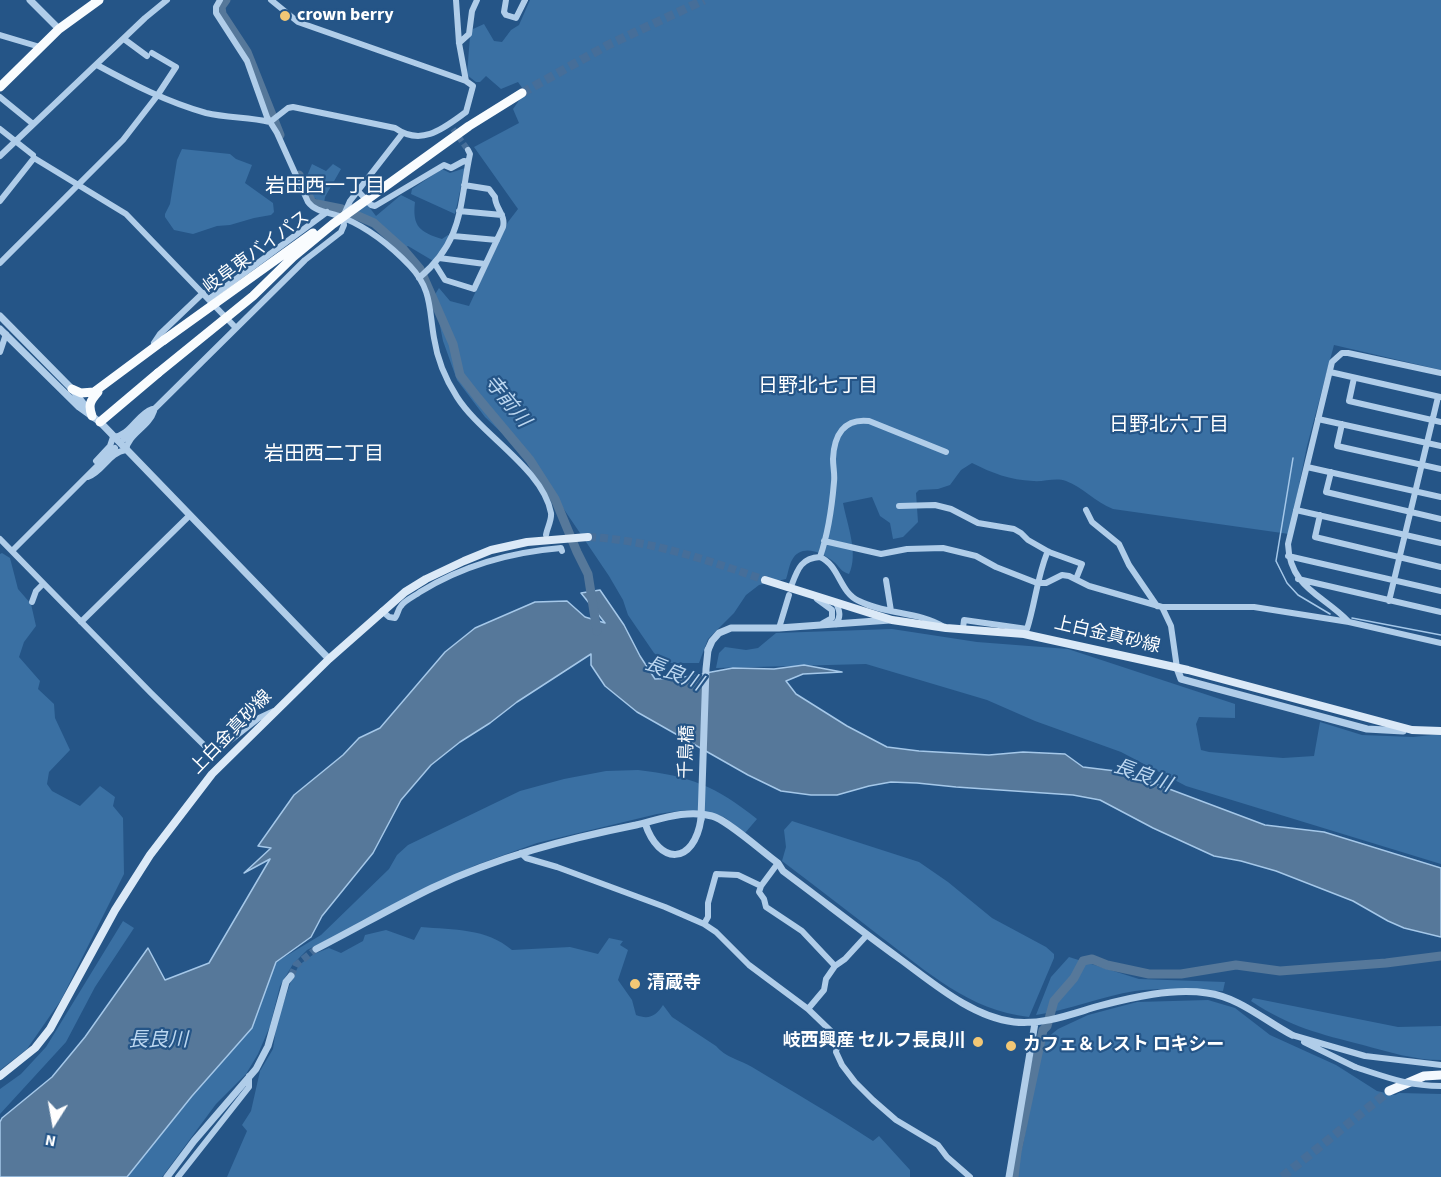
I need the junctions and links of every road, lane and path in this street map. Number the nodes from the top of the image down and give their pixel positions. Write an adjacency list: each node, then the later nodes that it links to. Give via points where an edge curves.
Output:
1 (30, 0): 10 (street)
2 (99, 0): 10 (highway)
3 (167, 0): 12 (street)
4 (220, 0): 20 (street, via 216,13 247,61)
5 (272, 0): 16 (street, via 297,22)
6 (456, 0): 13 (street)
7 (477, 0): 13 (street, via 469,34)
8 (506, 0): 9 (street, via 504,12 516,18)
9 (525, 0)
10 (59, 29): 14 (highway)
11 (0, 35): 14 (street)
12 (124, 39): 15 (street); 18 (street, via 176,67)
13 (459, 43): 16 (street)
14 (40, 47): 17 (highway)
15 (97, 65): 18 (street); 21 (street)
16 (466, 81): 23 (street, via 473,86 466,112 452,126 431,135)
17 (0, 87)
18 (158, 96): 20 (street, via 206,113); 29 (street, via 123,140)
19 (0, 97): 21 (street)
20 (273, 121): 23 (street, via 293,107 395,128); 34 (street, via 308,202 311,207)
21 (33, 124): 24 (street)
22 (0, 129): 24 (street)
23 (402, 134): 31 (street)
24 (15, 142): 26 (street); 27 (street)
25 (468, 150): 28 (street)
26 (33, 155)
27 (0, 156)
28 (468, 162): 30 (street); 31 (street, via 451,168 444,165 375,206)
29 (78, 184): 32 (street, via 34,158); 40 (street); 44 (street, via 126,214)
30 (464, 185): 33 (street); 35 (street, via 489,189)
31 (358, 191): 36 (street)
32 (0, 201)
33 (459, 211): 35 (street); 37 (street)
34 (327, 212): 36 (street); 44 (street)
35 (502, 215): 38 (street, via 504,223)
36 (343, 217): 43 (street, via 373,232); 46 (street, via 341,232 305,260)
37 (453, 236): 38 (street); 39 (street)
38 (497, 240): 42 (street)
39 (439, 258): 41 (street); 42 (street)
40 (0, 263)
41 (435, 264): 42 (street, via 445,280 474,289); 43 (street)
42 (485, 264)
43 (422, 276): 84 (street, via 431,306 436,349 448,380 458,398 543,494 551,515)
44 (206, 296): 46 (street); 48 (street)
45 (0, 316): 54 (street)
46 (236, 327): 56 (street)
47 (3, 331): 49 (street); 58 (street)
48 (162, 337): 53 (highway, 岐阜東バイパス); 58 (highway, 岐阜東バイパス, bridge, via 455,131 521,91 333,224 253,296)
49 (0, 352)
50 (1330, 372): 51 (street, via 1336,356 1348,353); 52 (street); 57 (street)
51 (1441, 373)
52 (1354, 378): 55 (street); 59 (street, via 1349,401)
53 (102, 387): 54 (highway, via 85,394); 58 (highway, via 89,408)
54 (72, 389): 58 (street)
55 (1439, 397): 59 (street)
56 (156, 408): 62 (street, via 145,412 122,435); 63 (street); 67 (street, via 152,418 127,443)
57 (1318, 418): 61 (street); 70 (street)
58 (96, 419): 62 (street)
59 (1432, 420): 60 (street); 64 (street)
60 (1441, 422)
61 (1342, 424): 64 (street); 69 (street, via 1337,446)
62 (113, 437): 67 (street); 73 (street, via 111,446)
63 (124, 439)
64 (1427, 443): 65 (street); 69 (street)
65 (1441, 446)
66 (115, 448): 73 (street)
67 (126, 450): 73 (street); 80 (street)
68 (946, 452): 87 (street, via 869,421 857,419 848,423 834,447 834,480)
69 (1421, 464): 71 (street); 74 (street)
70 (1307, 467): 72 (street); 78 (street)
71 (1441, 469)
72 (1331, 472): 74 (street); 79 (street, via 1326,492)
73 (85, 478): 89 (street)
74 (1415, 491): 75 (street); 79 (street)
75 (1441, 497)
76 (899, 506): 91 (street, via 951,508 978,523 1014,529)
77 (1086, 510): 110 (street, via 1092,522 1119,544 1129,566)
78 (1296, 510): 81 (street); 92 (street)
79 (1410, 512): 82 (street); 83 (street)
80 (190, 515): 114 (street); 121 (street)
81 (1320, 515): 83 (street); 94 (street, via 1315,537)
82 (1441, 519)
83 (1405, 534): 88 (street); 94 (street)
84 (546, 535)
85 (585, 537): 111 (main road, 上白金真砂線, via 491,550 426,579)
86 (0, 539): 89 (street)
87 (824, 541): 93 (street); 101 (street, via 881,554 943,548 976,556)
88 (1441, 543)
89 (12, 551): 102 (street)
90 (562, 551): 111 (street, via 544,546 471,565 418,594 401,606 395,618)
91 (1049, 552): 96 (street, via 1082,564); 101 (street)
92 (1288, 556): 97 (street); 100 (street)
93 (820, 557): 103 (street, via 805,560); 113 (street, via 830,562 849,595)
94 (1399, 557): 95 (street); 100 (street)
95 (1441, 567)
96 (1076, 579): 101 (street, via 1062,575); 110 (street)
97 (1298, 579): 107 (street); 115 (street)
98 (765, 580): 106 (main road, 上白金真砂線)
99 (886, 580): 113 (street)
100 (1394, 580): 104 (street); 107 (street)
101 (1037, 583): 119 (street, via 1027,629 964,620)
102 (44, 584): 108 (street); 114 (street)
103 (792, 584)
104 (1441, 591)
105 (789, 595): 118 (street)
106 (815, 597): 109 (main road, 上白金真砂線); 117 (street, via 832,610 832,618)
107 (1389, 601): 112 (street)
108 (32, 602)
109 (836, 603): 113 (main road, 上白金真砂線); 116 (street, via 840,610)
110 (1160, 606): 115 (street, via 1254,607); 122 (street, via 1171,626)
111 (382, 611): 121 (main road, 上白金真砂線)
112 (1441, 612)
113 (891, 615): 116 (street); 119 (main road, 上白金真砂線, via 946,628)
114 (81, 622): 123 (street, via 211,752 218,752 259,718)
115 (1349, 622): 120 (street)
116 (836, 624): 117 (street)
117 (819, 625): 118 (street)
118 (779, 628): 126 (street, 千鳥橋, bridge, via 731,628 719,633 708,650 701,819 694,844 686,851 668,853 652,841)
119 (963, 628): 122 (main road, 上白金真砂線, via 1024,634)
120 (1441, 643)
121 (329, 659): 123 (main road, 上白金真砂線)
122 (1177, 668): 124 (street, via 1181,679 1367,729); 125 (main road, 上白金真砂線, via 1412,730)
123 (280, 708): 140 (main road, 上白金真砂線, via 212,774 150,855 50,1029 35,1048)
124 (1403, 730)
125 (1441, 731)
126 (645, 823): 127 (street); 128 (street, via 678,814 714,816)
127 (521, 853): 130 (street); 132 (street, via 431,888)
128 (778, 863): 129 (street); 131 (street, via 783,871)
129 (761, 886): 130 (street, via 738,875 716,874); 133 (street, via 759,892 766,907 802,931)
130 (704, 924): 135 (street)
131 (867, 935): 133 (street); 136 (street, via 936,986 988,1016)
132 (316, 949)
133 (835, 966): 135 (street, via 824,990)
134 (291, 976): 141 (street, via 268,1046)
135 (808, 1009): 146 (street, via 835,1035 836,1052 855,1082 896,1120 938,1145)
136 (1035, 1023): 137 (street, via 1139,997 1208,993 1247,1008); 147 (street)
137 (1293, 1035): 138 (street, via 1365,1056); 142 (street, bridge, via 1355,1067 1395,1082)
138 (1441, 1065)
139 (1441, 1075): 143 (main road, via 1424,1076)
140 (0, 1076)
141 (249, 1077): 144 (street); 145 (street, via 249,1087)
142 (1441, 1086)
143 (1389, 1090)
144 (166, 1177)
145 (178, 1177)
146 (970, 1177)
147 (1009, 1177)

